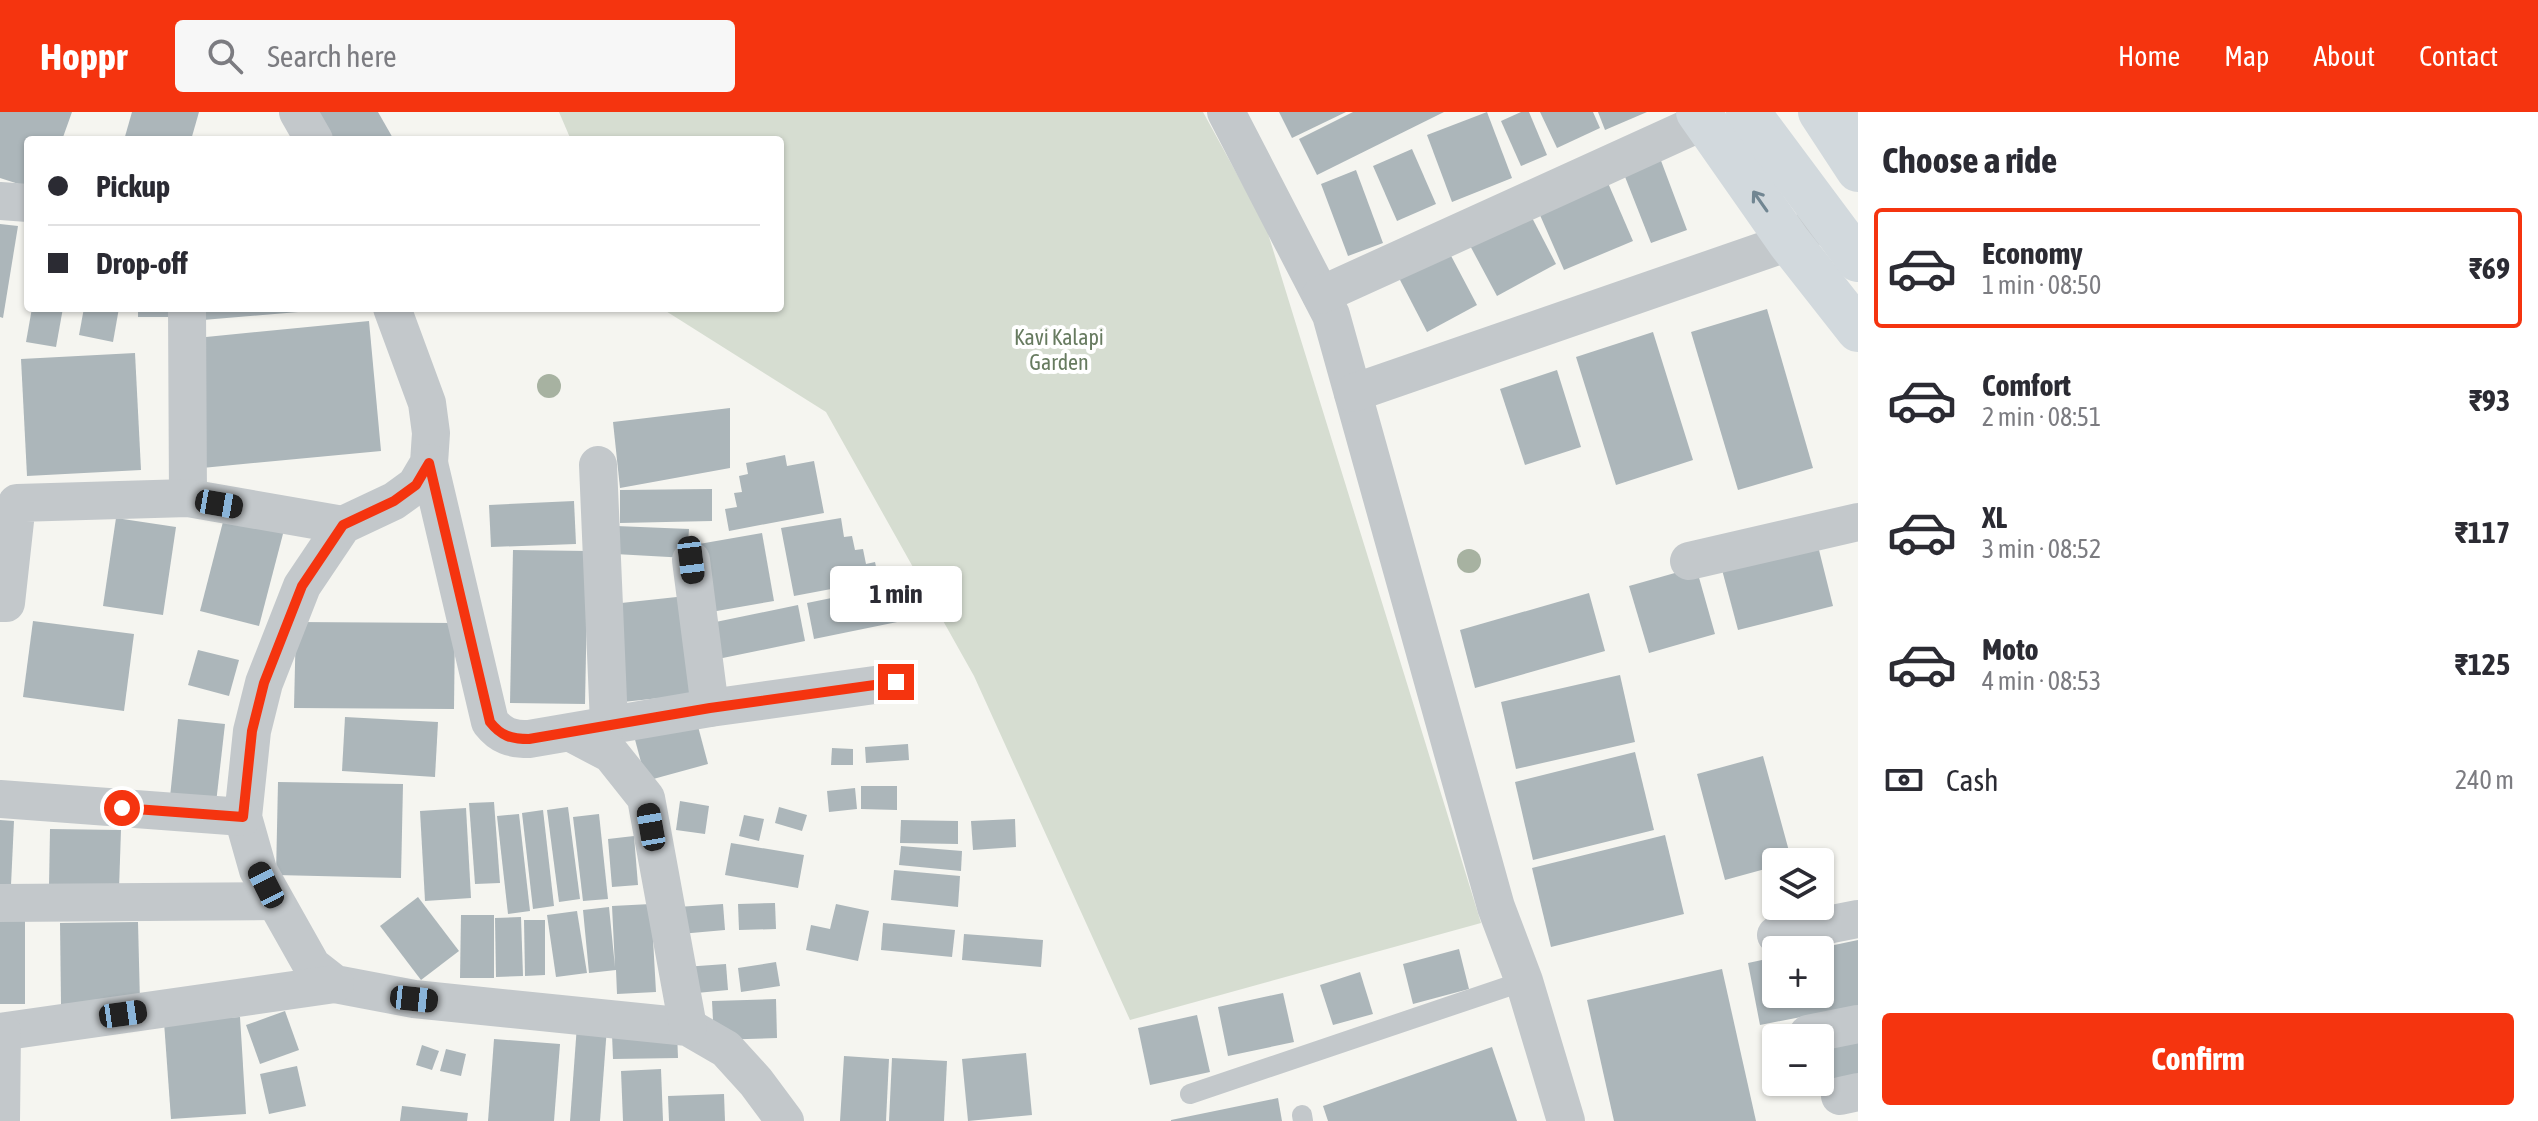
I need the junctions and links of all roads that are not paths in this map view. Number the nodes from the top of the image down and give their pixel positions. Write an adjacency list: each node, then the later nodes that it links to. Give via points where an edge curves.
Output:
1 (298, 112): 8 (street)
2 (1226, 112): 14 (street)
3 (1748, 112): 12 (main road)
4 (1820, 112): 9 (main road)
5 (1854, 112): 7 (main road)
6 (1701, 116): 13 (main road, one-way to 6); 14 (street)
7 (1858, 119)
8 (312, 136)
9 (1858, 170)
10 (0, 201): 11 (street)
11 (24, 203)
12 (1840, 236): 13 (street)
13 (1789, 242): 17 (main road); 18 (street)
14 (1321, 295): 18 (street)
15 (187, 312): 21 (street)
16 (393, 312): 19 (street, via 427,403)
17 (1858, 330)
18 (1353, 393): 37 (street, via 1496,907)
19 (429, 463): 23 (street, via 416,485 394,501); 30 (street, via 490,722 499,734 513,739)
20 (598, 465): 29 (street)
21 (188, 498): 23 (street); 26 (street, via 17,503 6,603)
22 (1858, 522): 25 (street)
23 (343, 525): 32 (street, via 302,586 264,683 252,731)
24 (691, 560): 28 (street)
25 (1689, 561)
26 (0, 603)
27 (896, 682): 28 (street)
28 (710, 708): 29 (street)
29 (609, 724): 30 (street)
30 (571, 733): 40 (street, via 611,754 646,798)
31 (0, 799): 32 (street)
32 (243, 817): 33 (street, via 258,870)
33 (274, 901): 34 (street); 38 (street, via 312,966)
34 (0, 903)
35 (1858, 919): 36 (street)
36 (1776, 935)
37 (1524, 981): 43 (lane); 46 (street)
38 (335, 984): 40 (street, via 414,999); 42 (street)
39 (1858, 1024): 41 (street)
40 (688, 1027): 45 (street, via 726,1049)
41 (1834, 1029)
42 (1, 1032): 44 (street)
43 (1190, 1094)
44 (1, 1121)
45 (785, 1121)
46 (1566, 1121)

